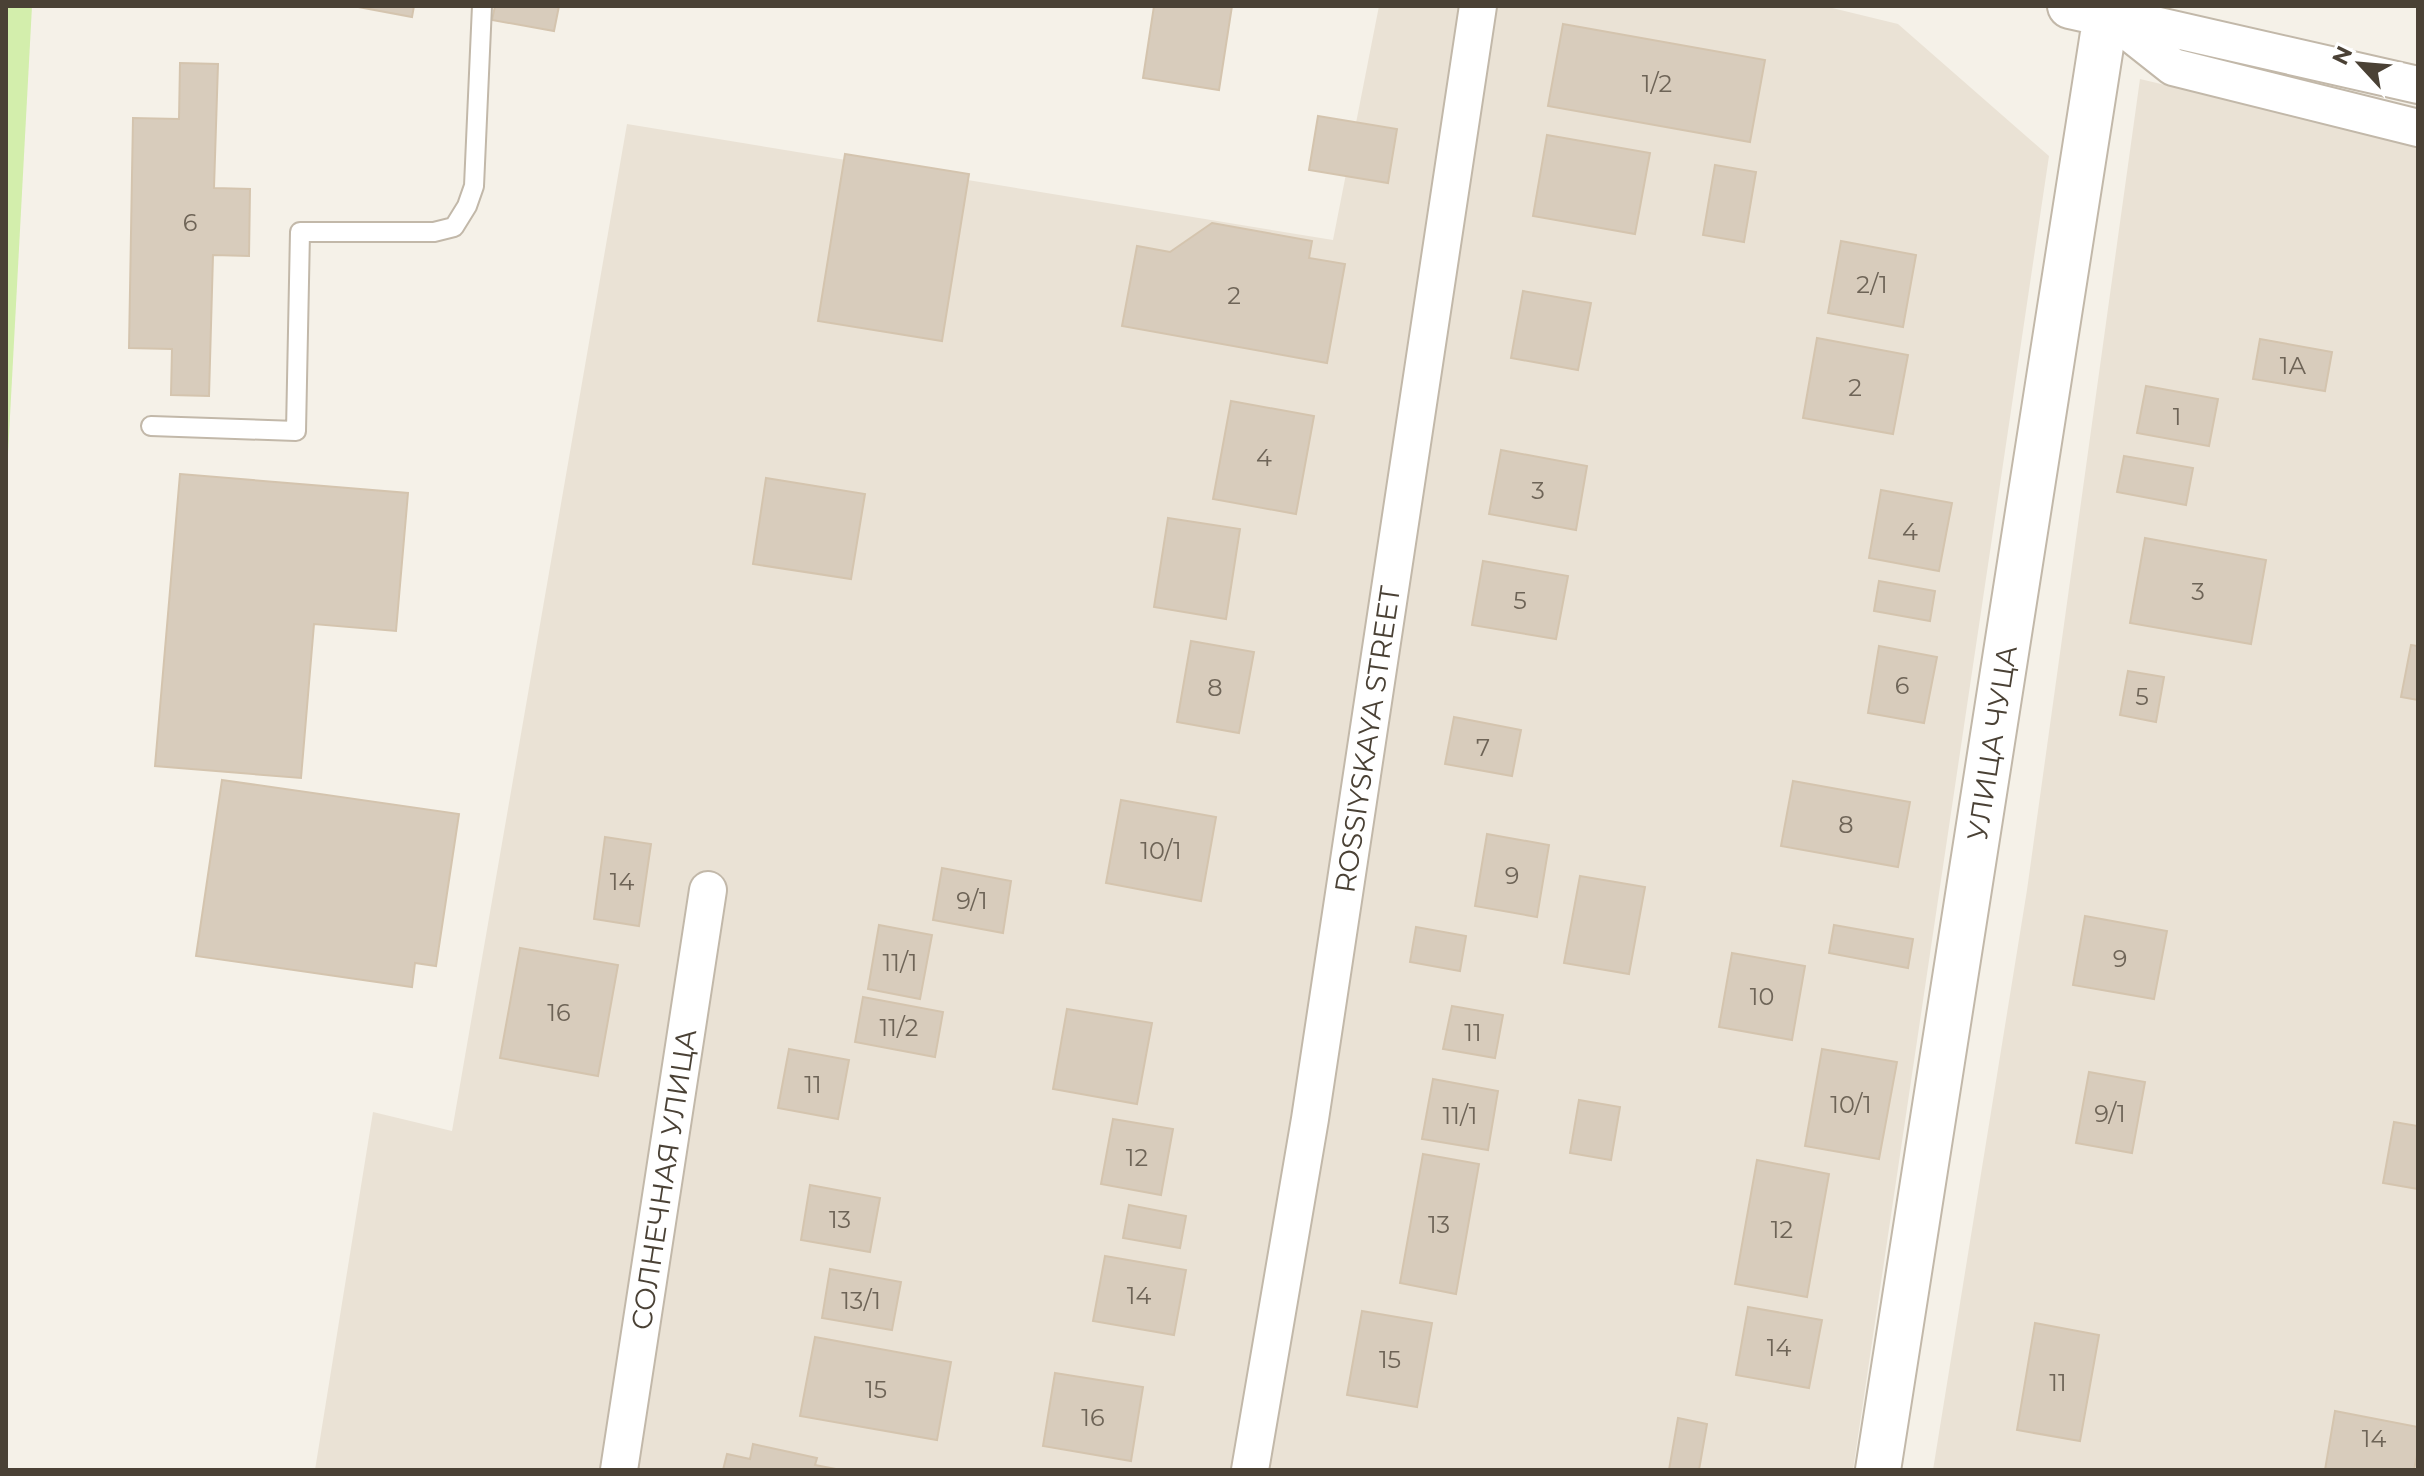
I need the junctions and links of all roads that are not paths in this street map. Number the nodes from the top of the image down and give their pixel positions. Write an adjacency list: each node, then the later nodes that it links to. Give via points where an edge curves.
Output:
1 (482, 6): 6 (lane, via 474,186 454,227 434,232 300,232 296,431)
2 (1478, 6): 9 (street, ROSSIYSKAYA STREET, via 1310,1119)
3 (2088, 10): 4 (street); 5 (street, via 2173,67); 10 (street, УЛИЦА ЧУЦА)
4 (2418, 85)
5 (2418, 128)
6 (151, 426)
7 (708, 890): 8 (street, СОЛНЕЧНАЯ УЛИЦА)
8 (619, 1470)
9 (1250, 1470)
10 (1878, 1470)

